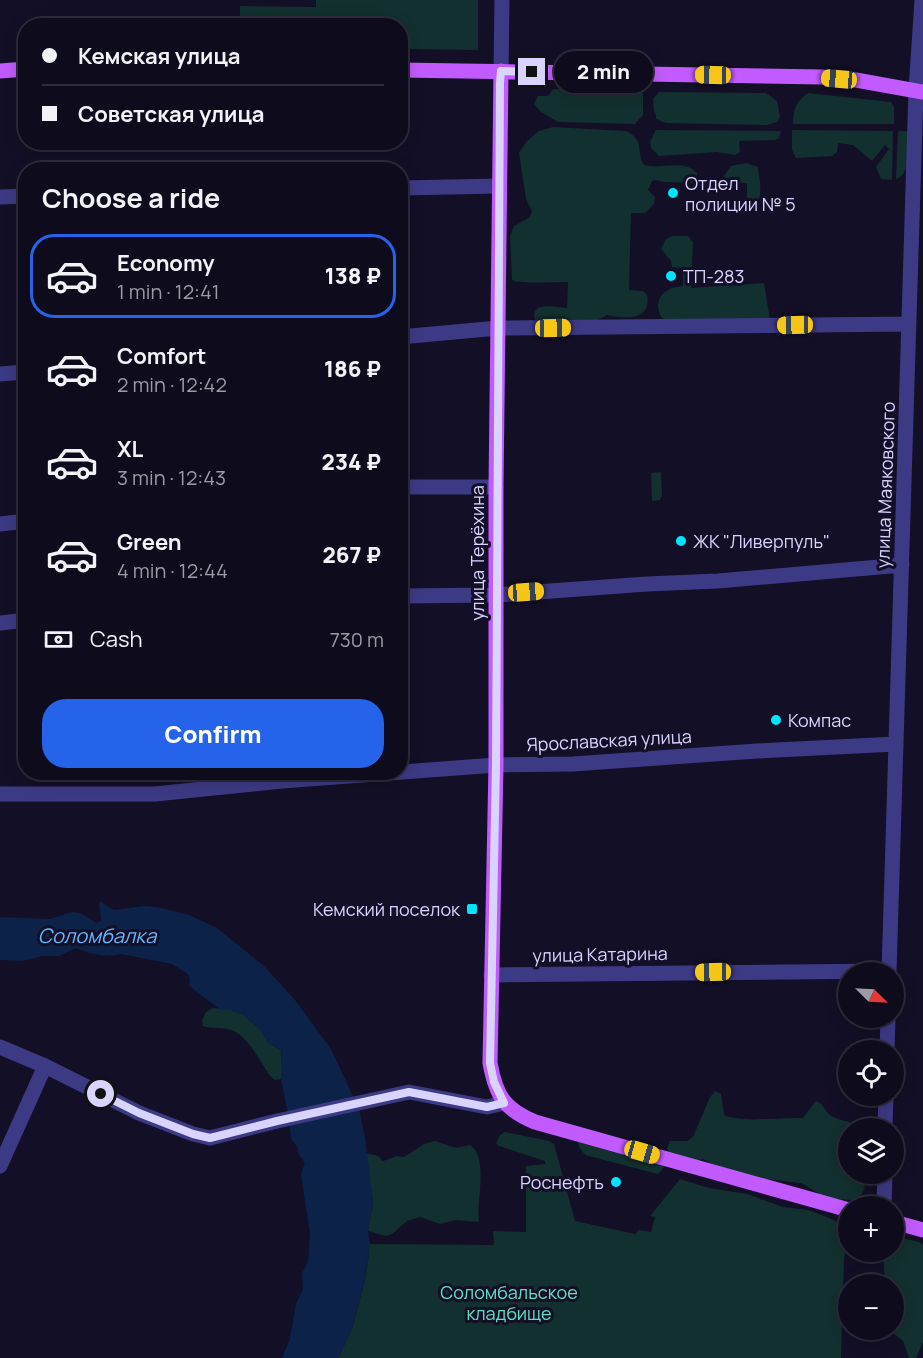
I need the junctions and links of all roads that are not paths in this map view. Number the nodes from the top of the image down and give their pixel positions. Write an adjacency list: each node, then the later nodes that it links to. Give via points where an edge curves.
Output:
1 (502, 0): 6 (street, улица Терёхина)
2 (922, 0): 7 (street, улица Маяковского)
3 (18, 70): 5 (main road)
4 (408, 70): 6 (main road)
5 (0, 71)
6 (501, 71): 7 (main road, via 822,77); 8 (main road, улица Терёхина)
7 (920, 91): 12 (street, улица Маяковского)
8 (500, 186): 9 (street); 13 (main road, улица Терёхина)
9 (408, 188)
10 (18, 196): 11 (street)
11 (0, 197)
12 (909, 324): 13 (street); 21 (street, улица Маяковского)
13 (498, 328): 14 (street); 18 (main road, улица Терёхина)
14 (408, 336)
15 (18, 373): 16 (street)
16 (0, 374)
17 (408, 487): 18 (street)
18 (496, 487): 22 (main road, улица Терёхина)
19 (18, 522): 20 (street)
20 (0, 524)
21 (902, 565): 22 (street, via 718,582); 26 (street, улица Маяковского)
22 (496, 595): 23 (street); 27 (main road, улица Терёхина)
23 (408, 596)
24 (18, 621): 25 (street)
25 (0, 623)
26 (896, 744): 27 (street, Ярославская улица, via 573,764); 31 (street, улица Маяковского)
27 (496, 765): 28 (street, Ярославская улица); 33 (main road, улица Терёхина)
28 (408, 772)
29 (295, 780): 30 (street, Ярославская улица, via 155,794)
30 (0, 794)
31 (889, 962)
32 (838, 972): 33 (street, улица Катарина)
33 (491, 975): 36 (main road, улица Терёхина, via 490,1063)
34 (0, 1047): 35 (street)
35 (45, 1066): 36 (street, via 139,1113 210,1138 409,1092 487,1107); 37 (street)
36 (504, 1103): 38 (main road, via 535,1122)
37 (0, 1166)
38 (838, 1207)
39 (904, 1225): 40 (main road)
40 (923, 1230)

